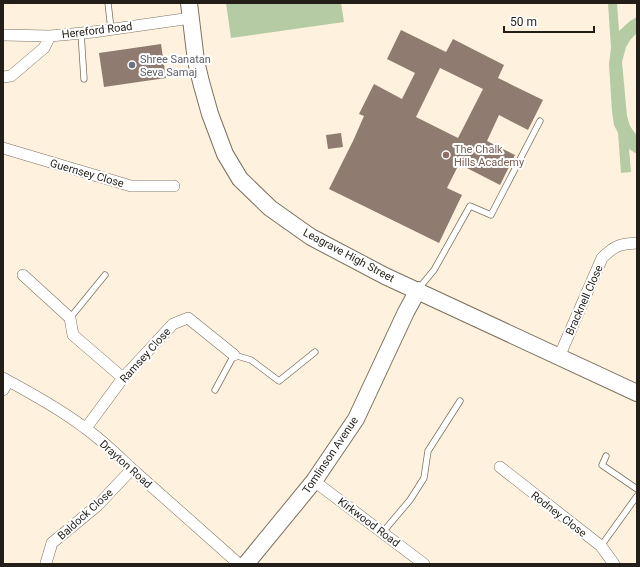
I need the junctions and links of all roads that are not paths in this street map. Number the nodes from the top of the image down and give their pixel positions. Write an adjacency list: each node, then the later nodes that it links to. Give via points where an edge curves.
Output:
1 (108, 3): 3 (lane)
2 (190, 11): 3 (street, Hereford Road); 15 (street, Leagrave High Street, via 196,61 210,114 225,154 240,179 270,208 311,237 385,276)
3 (110, 29): 4 (street, Hereford Road)
4 (81, 33): 6 (street, Hereford Road); 8 (lane)
5 (3, 35): 6 (street, Hereford Road)
6 (50, 36): 7 (street, via 44,48 11,76)
7 (3, 77)
8 (84, 79)
9 (540, 121): 15 (lane, via 491,215 470,206 434,270)
10 (3, 148): 11 (street, Guernsey Close, via 131,186)
11 (174, 186)
12 (637, 243): 19 (street, Bracknell Close, via 622,243 602,258)
13 (105, 275): 16 (lane)
14 (23, 276): 16 (street)
15 (418, 290): 19 (street, Leagrave High Street); 29 (street, Tomlinson Avenue, via 356,419)
16 (70, 318): 20 (street, via 73,335)
17 (315, 352): 18 (lane, via 279,381 251,360)
18 (234, 355): 20 (street, Ramsey Close, via 188,318 173,324); 22 (lane)
19 (559, 357): 23 (street, Leagrave High Street)
20 (123, 378): 25 (street, Ramsey Close)
21 (5, 383): 25 (street, Drayton Road, via 50,405)
22 (215, 390)
23 (637, 393)
24 (460, 401): 32 (lane, via 428,451 424,478 410,500)
25 (86, 428): 28 (street, Drayton Road)
26 (606, 456): 30 (lane, via 602,465)
27 (500, 468): 33 (street, Rodney Close)
28 (132, 469): 34 (street, Baldock Close, via 98,505 52,543); 35 (street, Drayton Road)
29 (314, 481): 32 (street, Kirkwood Road); 36 (street, Tomlinson Avenue)
30 (637, 489)
31 (637, 496): 33 (lane)
32 (383, 532): 37 (street, Kirkwood Road)
33 (601, 546): 38 (street, Rodney Close)
34 (46, 563)
35 (239, 564)
36 (246, 564)
37 (424, 564)
38 (614, 564)

